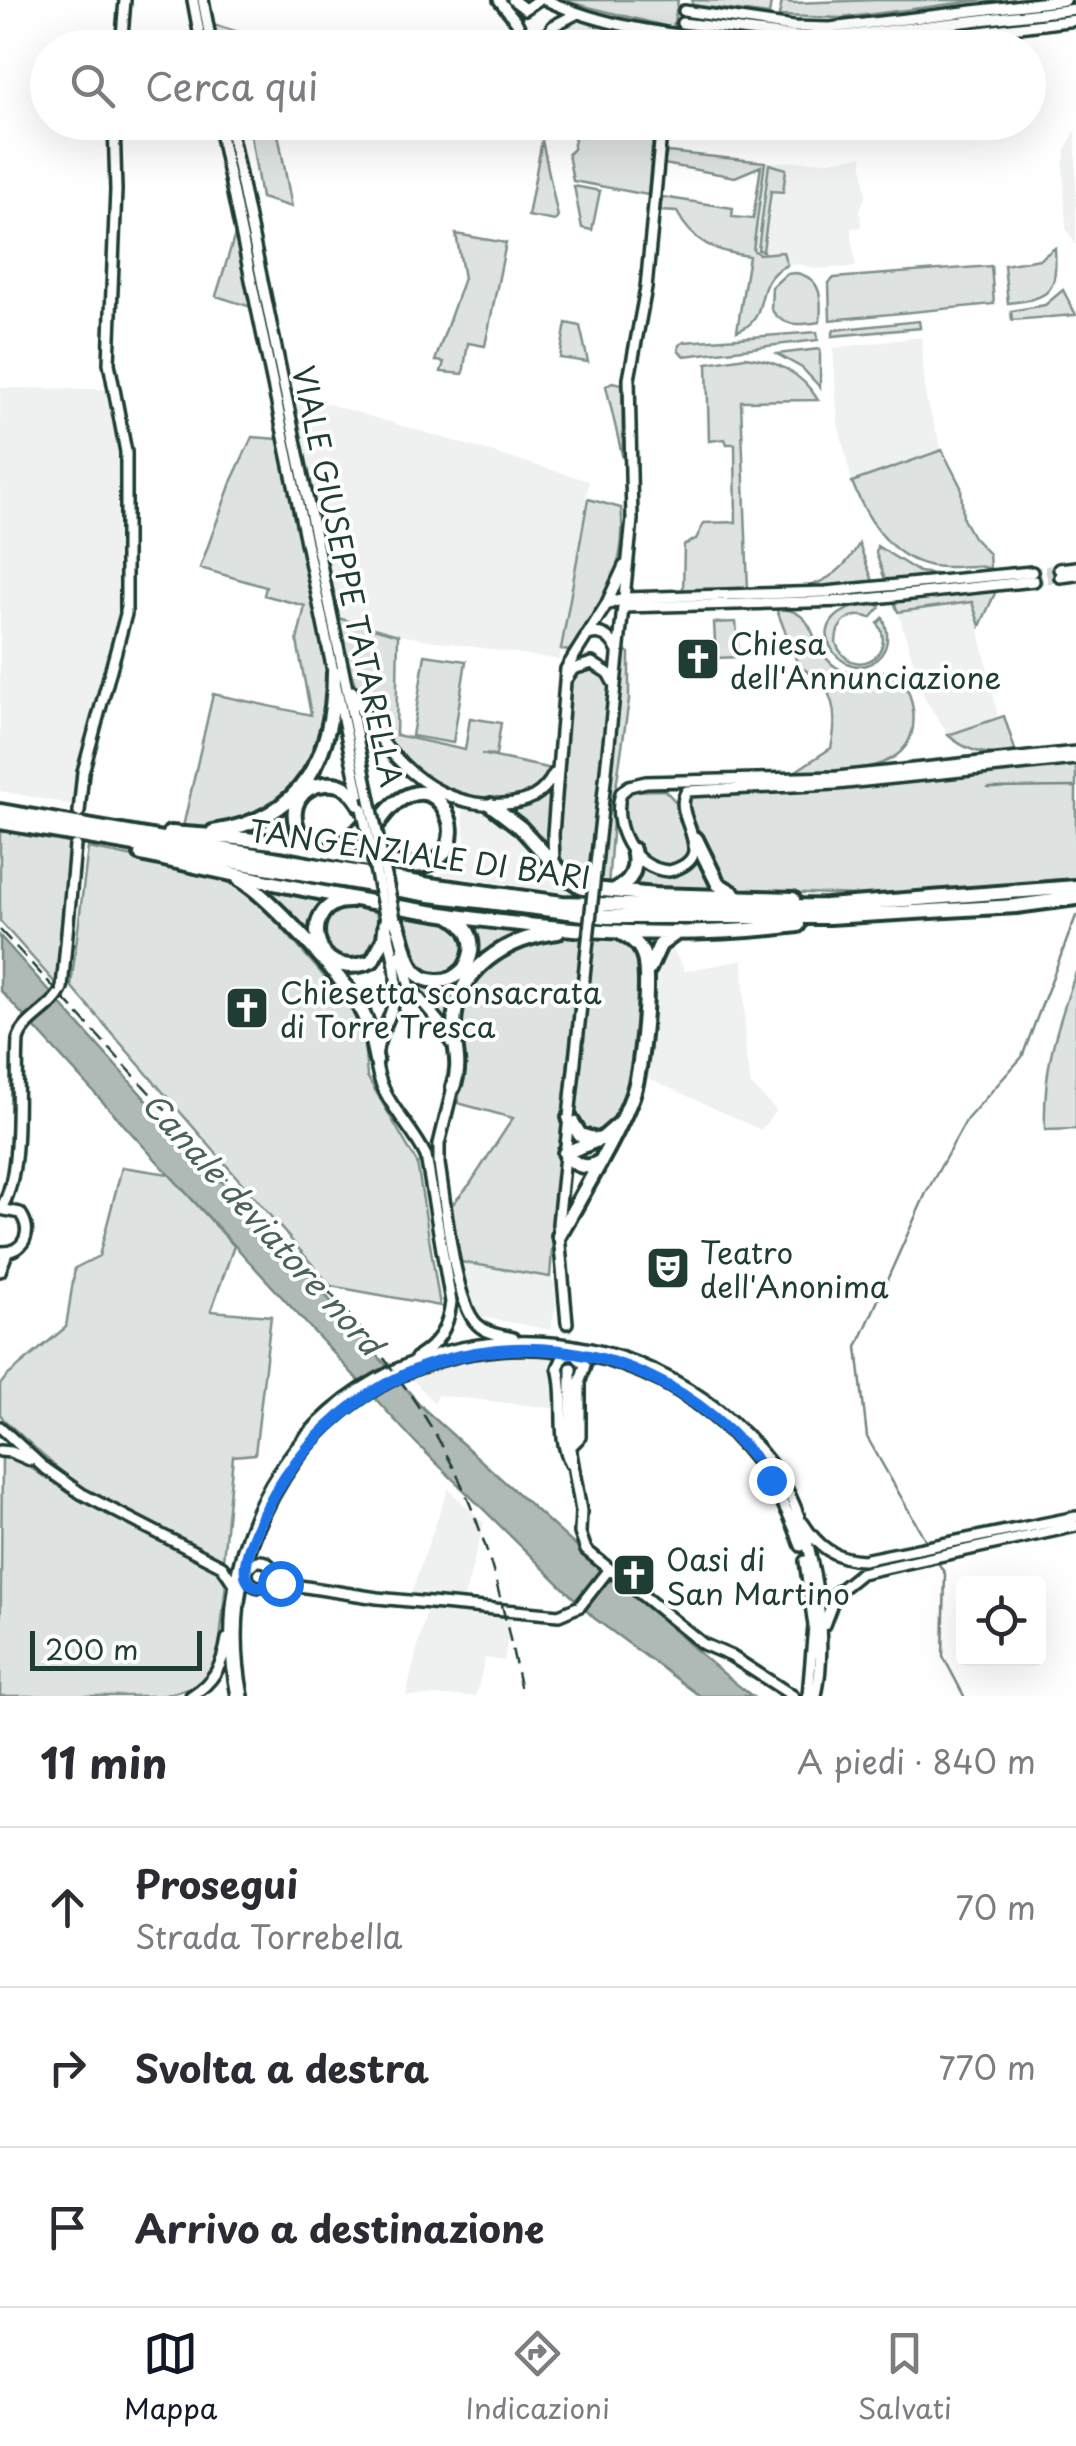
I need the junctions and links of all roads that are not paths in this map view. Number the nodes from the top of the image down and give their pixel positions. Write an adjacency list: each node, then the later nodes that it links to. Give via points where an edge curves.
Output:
1 (125, 0): 14 (main road)
2 (193, 0): 15 (main road)
3 (203, 0): 16 (main road)
4 (498, 0): 17 (main road)
5 (513, 0): 7 (main road, via 525,9)
6 (1065, 0): 11 (main road, via 830,28)
7 (542, 1): 10 (main road)
8 (685, 6): 11 (main road); 13 (main road)
9 (1076, 9): 22 (main road)
10 (578, 13): 18 (main road); 19 (main road)
11 (752, 20): 21 (main road)
12 (1073, 21): 23 (main road)
13 (682, 23): 20 (main road); 21 (main road)
14 (122, 30)
15 (199, 30)
16 (209, 30)
17 (523, 30)
18 (550, 30)
19 (653, 30)
20 (681, 30)
21 (739, 30)
22 (902, 30)
23 (998, 30)
24 (115, 140): 46 (main road, via 109,364 126,452 126,614)
25 (222, 140): 36 (main road, VIALE GIUSEPPE TATARELLA)
26 (233, 140): 36 (main road, VIALE GIUSEPPE TATARELLA)
27 (660, 140): 28 (main road, via 646,288 629,378)
28 (628, 559): 32 (main road); 33 (main road)
29 (1076, 567): 30 (main road, via 1060,573)
30 (1076, 575)
31 (1033, 577): 32 (main road, via 767,600)
32 (624, 603): 33 (main road); 35 (main road)
33 (606, 605): 34 (main road)
34 (584, 638): 35 (main road, via 606,636); 38 (main road, via 568,660)
35 (618, 652): 37 (main road)
36 (340, 675): 42 (main road, via 380,740); 44 (main road, VIALE GIUSEPPE TATARELLA); 48 (main road, VIALE GIUSEPPE TATARELLA, bridge); 50 (highway, via 328,740 296,792 266,816 233,829)
37 (614, 684): 38 (main road, via 592,663 574,669); 73 (main road, bridge)
38 (564, 685): 40 (main road)
39 (1076, 755): 41 (main road)
40 (557, 767): 43 (main road, via 530,800); 56 (main road)
41 (945, 770): 52 (main road, via 836,784 697,788 682,798); 55 (main road, via 646,782 624,789 619,798 618,823)
42 (438, 791): 43 (main road); 54 (highway, via 397,792 348,841)
43 (491, 805): 56 (highway)
44 (362, 808): 54 (highway, via 339,784 318,785 300,797 295,825); 66 (main road, VIALE GIUSEPPE TATARELLA, bridge)
45 (0, 811): 49 (highway, TANGENZIALE DI BARI)
46 (79, 812)
47 (0, 822): 51 (highway, TANGENZIALE DI BARI)
48 (376, 828): 54 (highway, via 400,797 420,794 441,804 452,836 445,853 426,865); 66 (main road, VIALE GIUSEPPE TATARELLA, bridge)
49 (129, 834): 50 (highway); 63 (highway, TANGENZIALE DI BARI, via 562,903)
50 (186, 834): 54 (highway)
51 (96, 838): 57 (highway); 65 (highway, TANGENZIALE DI BARI, via 562,914)
52 (696, 839): 55 (main road, via 688,861 669,871 653,868); 60 (highway, via 718,884)
53 (75, 846): 78 (main road, via 62,988 20,1032)
54 (320, 850)
55 (633, 850): 59 (highway, via 632,876)
56 (554, 863): 59 (highway, via 572,882)
57 (232, 876): 62 (highway); 71 (highway, via 265,898 354,998)
58 (1076, 887): 63 (highway, TANGENZIALE DI BARI)
59 (610, 892): 60 (highway)
60 (740, 895): 63 (highway)
61 (1076, 898): 65 (highway, TANGENZIALE DI BARI)
62 (374, 901): 64 (highway); 66 (highway, via 339,900 323,912 316,930 322,952 347,967 372,961)
63 (864, 904)
64 (427, 910): 66 (highway, via 451,916 470,935 468,964 451,979 432,981 411,968 401,929); 67 (highway)
65 (830, 917): 69 (highway, via 768,929)
66 (390, 920): 71 (main road, VIALE GIUSEPPE TATARELLA, via 396,993); 72 (main road, VIALE GIUSEPPE TATARELLA, via 410,987 450,1038)
67 (579, 930): 68 (highway); 72 (highway, via 520,940 474,971 455,1016 460,1070)
68 (616, 932): 69 (highway); 70 (highway, via 642,950)
69 (678, 932): 70 (highway, via 660,944)
70 (646, 982): 74 (highway, via 639,1070)
71 (376, 1060): 87 (main road, via 388,1097 426,1156 450,1302 439,1340)
72 (453, 1087): 85 (main road, VIALE GIUSEPPE TATARELLA, via 438,1144 462,1300 487,1331)
73 (569, 1118): 75 (highway, via 580,1135); 76 (main road)
74 (619, 1124): 75 (highway); 77 (highway)
75 (596, 1140): 76 (highway)
76 (565, 1153): 77 (highway, via 581,1166); 81 (main road)
77 (601, 1161): 81 (highway)
78 (9, 1192): 79 (main road); 80 (main road)
79 (0, 1209): 80 (main road)
80 (14, 1210): 82 (main road, via 27,1236 18,1249)
81 (559, 1236): 84 (main road)
82 (4, 1252): 83 (main road)
83 (0, 1266)
84 (567, 1322)
85 (526, 1340): 87 (main road, via 458,1349); 89 (main road, via 612,1354)
86 (573, 1351): 87 (main road, via 485,1350); 91 (main road, via 656,1379); 96 (main road, via 585,1368 580,1437); 101 (main road, via 558,1368 565,1454)
87 (412, 1366): 90 (main road, via 371,1382)
88 (571, 1368): 96 (main road)
89 (706, 1401): 91 (main road); 94 (main road)
90 (331, 1417): 92 (main road); 97 (main road)
91 (718, 1418): 94 (main road); 100 (main road)
92 (318, 1422): 97 (main road); 99 (main road)
93 (0, 1428): 95 (main road); 102 (main road)
94 (740, 1430): 100 (main road)
95 (0, 1442)
96 (572, 1445): 101 (main road)
97 (306, 1448): 99 (main road); 108 (main road)
98 (0, 1452): 102 (main road)
99 (286, 1462): 108 (main road, via 255,1515)
100 (765, 1463): 103 (main road)
101 (573, 1465): 111 (main road, via 582,1541)
102 (42, 1466): 110 (main road, via 98,1503)
103 (782, 1490): 104 (main road); 116 (main road, via 809,1580)
104 (792, 1498): 109 (main road, via 824,1549); 115 (main road, via 813,1570)
105 (1076, 1517): 106 (main road)
106 (1055, 1526): 107 (main road); 109 (main road)
107 (1076, 1526)
108 (243, 1558): 110 (main road); 112 (main road); 112 (main road)
109 (871, 1564): 115 (main road, via 830,1602)
110 (222, 1566): 112 (main road)
111 (606, 1573): 113 (main road, via 580,1606 550,1615 377,1598); 119 (main road, via 703,1644)
112 (242, 1577): 113 (main road, via 251,1584); 113 (main road, via 260,1560); 114 (main road); 118 (main road)
113 (276, 1578)
114 (230, 1617): 117 (main road, via 222,1664); 118 (main road)
115 (821, 1658): 116 (main road)
116 (812, 1694)
117 (191, 1696)
118 (240, 1696)
119 (793, 1696)

